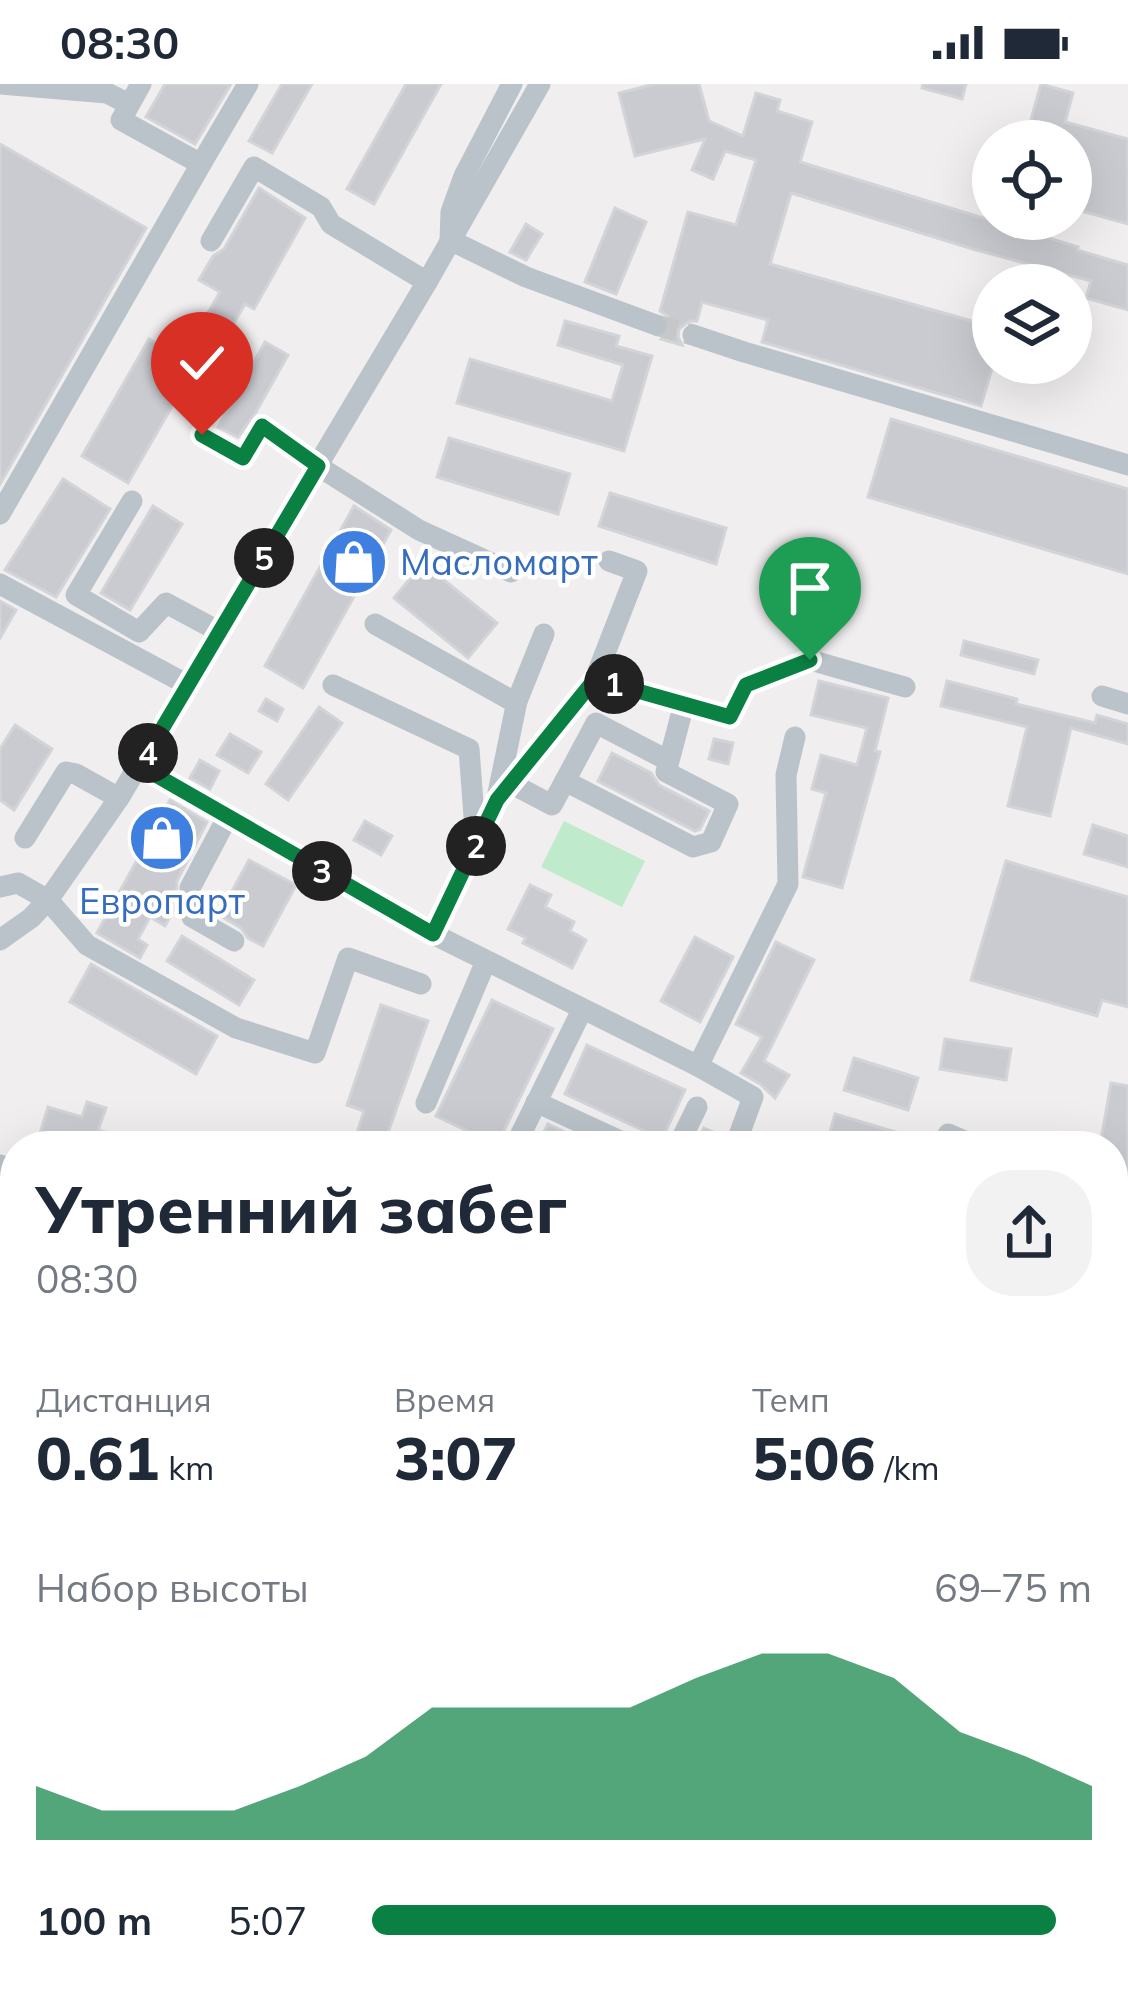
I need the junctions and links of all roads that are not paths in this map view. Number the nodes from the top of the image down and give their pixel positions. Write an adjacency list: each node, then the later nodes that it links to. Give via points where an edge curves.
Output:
1 (248, 84): 6 (street)
2 (512, 84): 7 (street, via 464,176)
3 (540, 84): 7 (street)
4 (0, 85): 5 (street)
5 (135, 94): 6 (street, via 121,119)
6 (201, 164): 16 (street)
7 (450, 240): 9 (street); 10 (street, via 526,278)
8 (211, 241): 9 (street, via 254,167)
9 (427, 282): 14 (street)
10 (656, 325)
11 (693, 335): 13 (street)
12 (202, 435): 14 (street, via 243,458 262,426)
13 (1128, 465)
14 (318, 466): 18 (street, via 419,530); 21 (street)
15 (132, 501): 21 (street, via 76,595 139,632 166,603)
16 (0, 514)
17 (609, 560): 23 (street, via 637,571)
18 (512, 572)
19 (0, 584): 25 (street)
20 (375, 624): 28 (street)
21 (220, 632): 25 (street)
22 (544, 634): 28 (street)
23 (595, 679): 29 (street); 35 (street)
24 (333, 685): 39 (street, via 469,749)
25 (188, 686): 33 (street)
26 (905, 687): 29 (street, via 810,660 746,685 730,717)
27 (1102, 696): 30 (street)
28 (517, 701): 35 (street)
29 (684, 704): 32 (street)
30 (1128, 704)
31 (795, 737): 48 (street, via 786,775 788,884)
32 (669, 761): 34 (street, via 596,723); 34 (street, via 666,772 728,804 711,842 694,847)
33 (140, 766): 36 (street); 37 (street)
34 (565, 781): 35 (street, via 552,805)
35 (504, 791): 39 (street)
36 (119, 798): 38 (street, via 66,772); 41 (street)
37 (227, 818): 42 (street); 44 (street, via 190,888 192,917)
38 (25, 838)
39 (476, 845): 42 (street)
40 (0, 887): 41 (street, via 19,884)
41 (48, 899): 43 (street); 46 (street, via 87,945 236,1028 316,1053 348,958)
42 (433, 934): 45 (street)
43 (0, 940)
44 (234, 941)
45 (486, 961): 47 (street); 50 (street)
46 (421, 984)
47 (582, 1010): 48 (street); 49 (street)
48 (698, 1066): 55 (street, via 753,1097)
49 (536, 1102): 52 (street); 53 (street)
50 (426, 1103)
51 (697, 1107): 54 (street)
52 (522, 1131)
53 (599, 1131)
54 (685, 1131)
55 (741, 1131)

